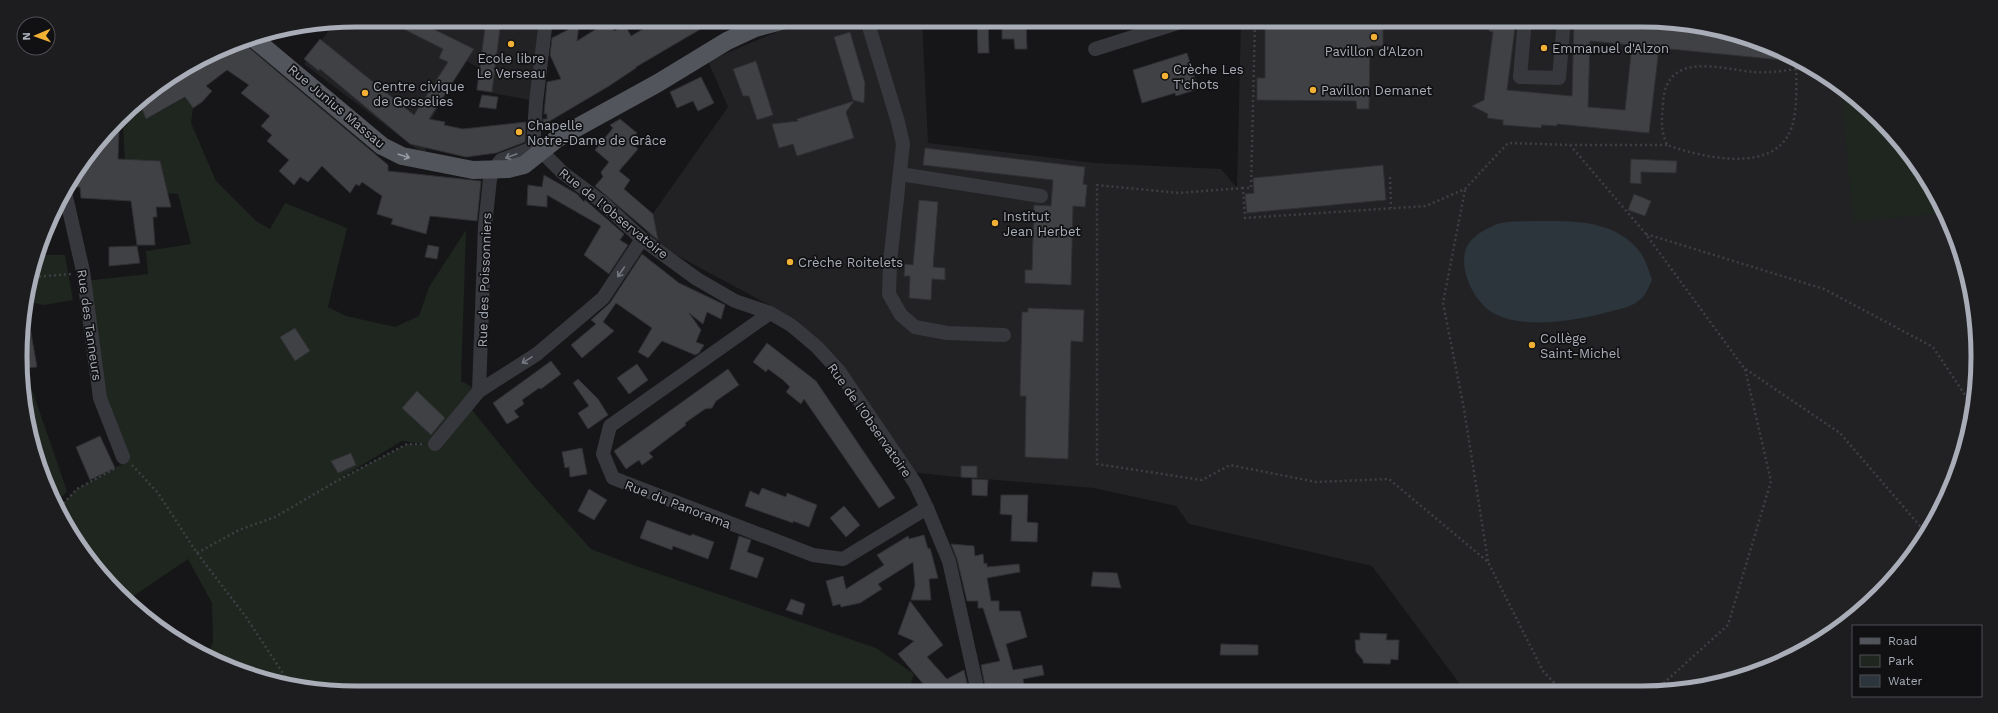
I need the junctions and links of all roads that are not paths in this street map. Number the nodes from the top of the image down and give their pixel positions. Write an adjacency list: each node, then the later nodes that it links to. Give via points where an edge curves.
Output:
1 (545, 27): 9 (street, via 536,102)
2 (759, 27): 9 (main road, Rue Junius Massau, via 727,41 658,83)
3 (869, 27): 11 (street, via 903,144)
4 (1165, 27): 8 (street)
5 (1524, 27): 6 (street, via 1520,77 1559,78)
6 (1563, 27)
7 (258, 42): 10 (main road, Rue Junius Massau, one-way to 10, via 382,146 402,156 422,161 473,170)
8 (1095, 49)
9 (537, 149): 10 (main road, Rue Junius Massau, via 524,165); 14 (street, Rue de l'Observatoire, via 563,173 602,202)
10 (493, 170): 17 (street, Rue des Poissonniers, via 485,226)
11 (900, 174): 12 (street); 16 (street, via 889,294 901,315 915,327 947,333)
12 (1041, 196)
13 (67, 200): 19 (street, Rue des Tanneurs, via 83,271 100,398)
14 (642, 239): 15 (street, Rue de l'Observatoire, via 697,279 735,301); 17 (street, one-way to 17, via 603,298 537,354)
15 (770, 313): 20 (street, Rue de l'Observatoire, via 791,325 817,347 839,371 915,483); 20 (street, Rue du Panorama, via 610,426 603,454 612,478 813,556 843,559)
16 (1004, 335)
17 (479, 391): 18 (street)
18 (435, 444)
19 (123, 456)
20 (927, 508): 21 (street, Rue de l'Observatoire, via 949,561)
21 (977, 686)

